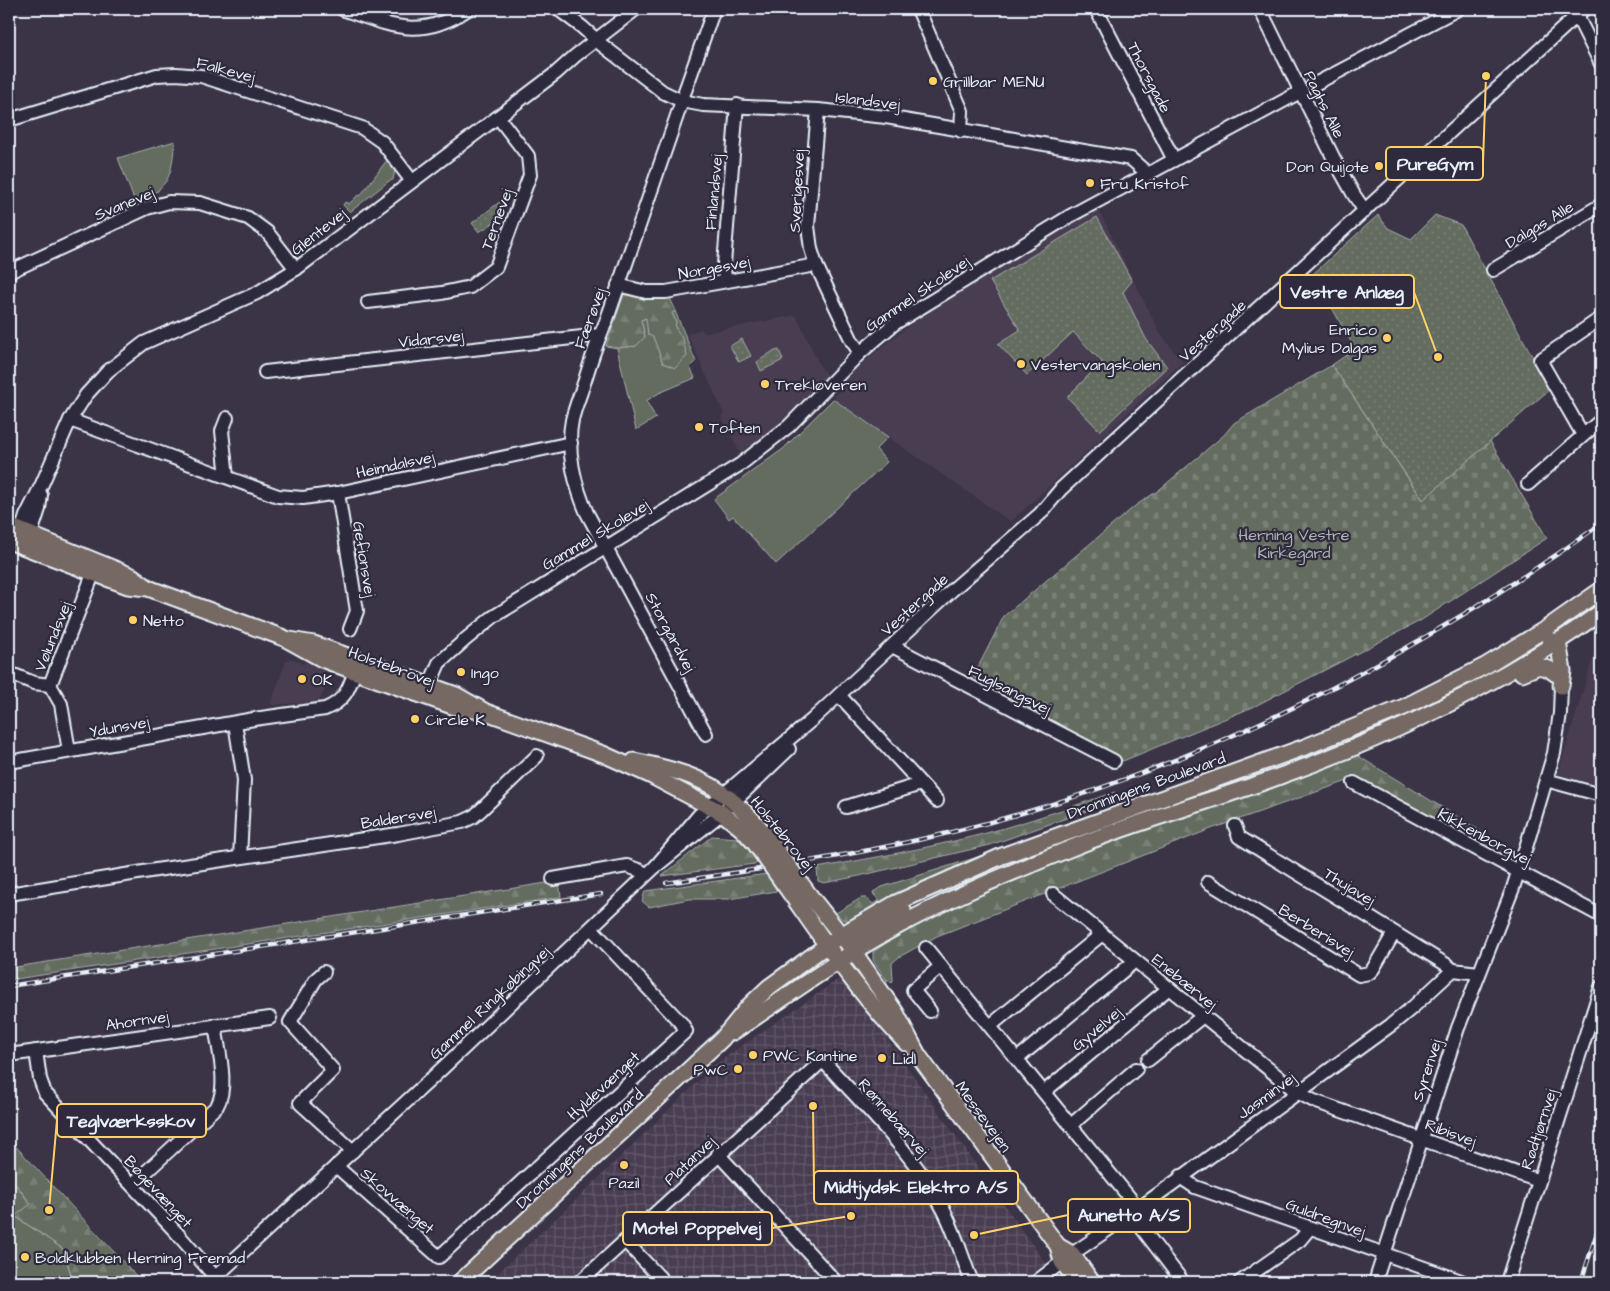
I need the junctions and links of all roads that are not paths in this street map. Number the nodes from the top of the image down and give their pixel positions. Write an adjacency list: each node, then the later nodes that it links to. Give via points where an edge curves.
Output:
1 (342, 9): 2 (street, via 409,29 435,26)
2 (468, 9)
3 (558, 9): 12 (street, Islandsvej)
4 (636, 9): 12 (street, Glentevej)
5 (714, 9): 15 (street, Færøvej)
6 (918, 9): 20 (street, via 962,111)
7 (1096, 9): 21 (street, Thorsgade)
8 (1260, 9): 14 (street, Paghs Alle)
9 (1458, 9): 11 (street, Gammel Skolevej)
10 (1581, 12): 13 (street); 25 (street, Vestergade)
11 (1436, 14): 14 (street, Gammel Skolevej)
12 (596, 39): 15 (street, Islandsvej, via 663,92); 18 (street, Glentevej)
13 (1601, 64)
14 (1307, 88): 21 (street, Gammel Skolevej); 25 (street, Paghs Alle, via 1335,161)
15 (684, 96): 16 (street, Islandsvej, via 703,105); 31 (street, Færøvej)
16 (737, 105): 17 (street, Islandsvej); 30 (street, Finlandsvej)
17 (818, 110): 20 (street, Islandsvej, via 886,117); 26 (street, Sverigesvej, via 808,226)
18 (498, 116): 23 (street, Glentevej); 32 (street, Ternevej, via 528,156 530,175 496,267 470,286 442,293)
19 (9, 120): 23 (street, Falkevej, via 158,75 202,76 362,128 382,142)
20 (961, 131): 22 (street, Islandsvej, via 1131,159)
21 (1174, 160): 22 (street, Gammel Skolevej)
22 (1148, 174): 35 (street, Gammel Skolevej, via 963,280 894,324)
23 (412, 181): 27 (street, Glentevej)
24 (1601, 205): 28 (street, Dalgas Alle)
25 (1365, 211): 53 (street, Vestergade, via 1061,489 1040,514)
26 (816, 265): 30 (street, Norgesvej); 35 (street, Sverigesvej)
27 (296, 269): 29 (street, Svanevej, via 267,232 248,218 200,203 169,202 147,208); 38 (street, Glentevej, via 257,293 144,343 96,383)
28 (1493, 270)
29 (9, 272)
30 (725, 281): 31 (street, Norgesvej, via 666,292 646,292)
31 (618, 285): 34 (street, Færøvej)
32 (368, 302)
33 (1601, 318): 40 (street, via 1540,360)
34 (600, 336): 36 (street, Vidarsvej); 41 (street, Færøvej, via 572,421)
35 (860, 353): 46 (street, Gammel Skolevej, via 765,446 728,473)
36 (265, 372)
37 (227, 418): 42 (street, via 222,431)
38 (70, 420): 42 (street, Heimdalsvej); 45 (street, Glentevej, via 42,484 39,509)
39 (1601, 420): 40 (street)
40 (1583, 435): 43 (street)
41 (571, 443): 44 (street, Heimdalsvej); 46 (street, Færøvej, via 582,501)
42 (227, 477): 44 (street, Heimdalsvej, via 278,496 303,498)
43 (1528, 484)
44 (338, 493): 51 (street, Gefionsvej, via 357,611)
45 (18, 537): 47 (main road, Holstebrovej)
46 (605, 547): 59 (street, Gammel Skolevej, via 466,638 439,663); 63 (street, Storgårdvej)
47 (96, 567): 54 (main road, Holstebrovej, via 132,576 148,588 290,640 322,658); 58 (street, Vølundsvej)
48 (1601, 590): 61 (main road, Dronningens Boulevard, via 1548,628 1485,666)
49 (1601, 596): 52 (main road, via 1586,612 1559,629)
50 (1601, 612): 52 (main road, Dronningens Boulevard)
51 (350, 629)
52 (1553, 643): 56 (main road); 57 (main road, Dronningens Boulevard); 61 (main road, via 1542,641 1438,698)
53 (892, 646): 60 (street, Vestergade); 67 (street, Fuglsangsvej)
54 (357, 666): 59 (main road, Holstebrovej); 62 (street, Ydunsvej, via 344,698 334,705)
55 (9, 673): 58 (street, via 34,683)
56 (1558, 680): 57 (main road, via 1544,666 1539,666 1505,682); 69 (street, Syrenvej, via 1558,726)
57 (1491, 682): 88 (main road, Dronningens Boulevard, via 1360,745 1273,779 1081,844)
58 (50, 685): 64 (street, Vølundsvej, via 61,704)
59 (427, 691): 65 (main road, Holstebrovej, via 456,695 486,712)
60 (839, 695): 71 (street); 74 (street, Vestergade, via 813,718 797,741)
61 (1404, 707): 88 (main road, Dronningens Boulevard, via 936,884 909,906)
62 (235, 723): 64 (street, Ydunsvej); 77 (street, via 244,780)
63 (706, 734)
64 (69, 751): 68 (street, Ydunsvej)
65 (603, 754): 74 (main road, Holstebrovej); 74 (main road, Holstebrovej, via 691,775)
66 (537, 756): 77 (street, Baldersvej, via 481,810 462,822)
67 (1114, 761)
68 (9, 762)
69 (1546, 780): 72 (street); 79 (street, Syrenvej)
70 (1354, 783): 79 (street, Kikkenborgvej)
71 (921, 784): 73 (street); 75 (street)
72 (1601, 796)
73 (937, 801)
74 (721, 803): 78 (street, Gammel Ringkøbingvej, via 699,816); 88 (main road, Holstebrovej, bridge, via 748,814 759,838)
75 (846, 807)
76 (1234, 826): 86 (street, Thujavej, via 1239,837)
77 (240, 857): 82 (street, Baldersvej)
78 (651, 871): 80 (street, via 627,866); 85 (street, Gammel Ringkøbingvej)
79 (1518, 872): 84 (street, Kikkenborgvej); 94 (street, Syrenvej)
80 (553, 879)
81 (1208, 882): 86 (street, Berberisvej, via 1359,975 1373,969)
82 (9, 894)
83 (1053, 894): 87 (street, Enebærvej)
84 (1601, 916)
85 (591, 928): 114 (street, Gammel Ringkøbingvej); 124 (street, Hyldevænget, via 686,1030)
86 (1394, 933): 92 (street, Thujavej)
87 (1102, 934): 90 (street, Enebærvej); 101 (street)
88 (840, 948): 102 (main road, Dronningens Boulevard, via 778,993 757,1016); 102 (main road, Dronningens Boulevard, via 777,982 748,1006); 105 (main road, Messevejen, via 884,1020); 105 (main road, Messevejen, via 896,1012)
89 (926, 948): 91 (street)
90 (1136, 961): 96 (street, Enebærvej); 106 (street, Gyvelvej)
91 (941, 966): 97 (street, via 913,990); 101 (street)
92 (1453, 970): 94 (street); 111 (street, Jasminvej, via 1413,1007)
93 (324, 972): 114 (street, via 316,979 290,1022 333,1070 300,1103)
94 (1480, 973): 113 (street, Syrenvej)
95 (1601, 986): 118 (street, Rødtjørnvej)
96 (1169, 988): 98 (street, Enebærvej); 110 (street, Gyvelvej)
97 (930, 1011)
98 (1203, 1016): 107 (street); 111 (street, Enebærvej)
99 (270, 1018): 100 (street, Ahornvej)
100 (214, 1025): 103 (street, Ahornvej); 119 (street, via 223,1083 222,1098)
101 (990, 1026): 106 (street)
102 (722, 1039): 127 (main road, Dronningens Boulevard)
103 (36, 1051): 104 (street, Ahornvej); 119 (street, Bøgevænget, via 40,1079 46,1093)
104 (9, 1055)
105 (918, 1055): 125 (main road, Messevejen)
106 (1017, 1059): 110 (street)
107 (1148, 1060)
108 (820, 1062): 115 (street, Platanvej); 131 (street, Rønnebærvej, via 827,1064 905,1151 927,1182 944,1210)
109 (1136, 1069): 112 (street)
110 (1044, 1092): 112 (street)
111 (1297, 1092): 113 (street, Ribisvej); 117 (street, Jasminvej)
112 (1071, 1125): 120 (street)
113 (1421, 1139): 118 (street, Ribisvej); 123 (street, Syrenvej)
114 (353, 1151): 116 (street, Gammel Ringkøbingvej)
115 (718, 1154): 122 (street, Platanvej); 130 (street)
116 (336, 1166): 124 (street, Skovvænget); 126 (street, Gammel Ringkøbingvej)
117 (1181, 1176): 120 (street, Jasminvej); 121 (street, Guldregnvej, via 1195,1187)
118 (1539, 1181): 139 (street, Rødtjørnvej)
119 (132, 1185): 126 (street, Bøgevænget)
120 (1134, 1211): 125 (street, Jasminvej); 135 (street)
121 (1310, 1228): 123 (street, Guldregnvej); 136 (street, via 1300,1240)
122 (625, 1241): 128 (street, Platanvej); 129 (street)
123 (1384, 1255): 137 (street, Syrenvej); 138 (street, Guldregnvej)
124 (439, 1257)
125 (1067, 1258): 132 (street, Jasminvej); 133 (main road, Messevejen); 134 (main road, Messevejen)
126 (213, 1280)
127 (460, 1282)
128 (580, 1282)
129 (664, 1282)
130 (836, 1282)
131 (972, 1282)
132 (1036, 1282)
133 (1078, 1282)
134 (1092, 1282)
135 (1183, 1282)
136 (1240, 1282)
137 (1375, 1282)
138 (1464, 1282)
139 (1507, 1282)

